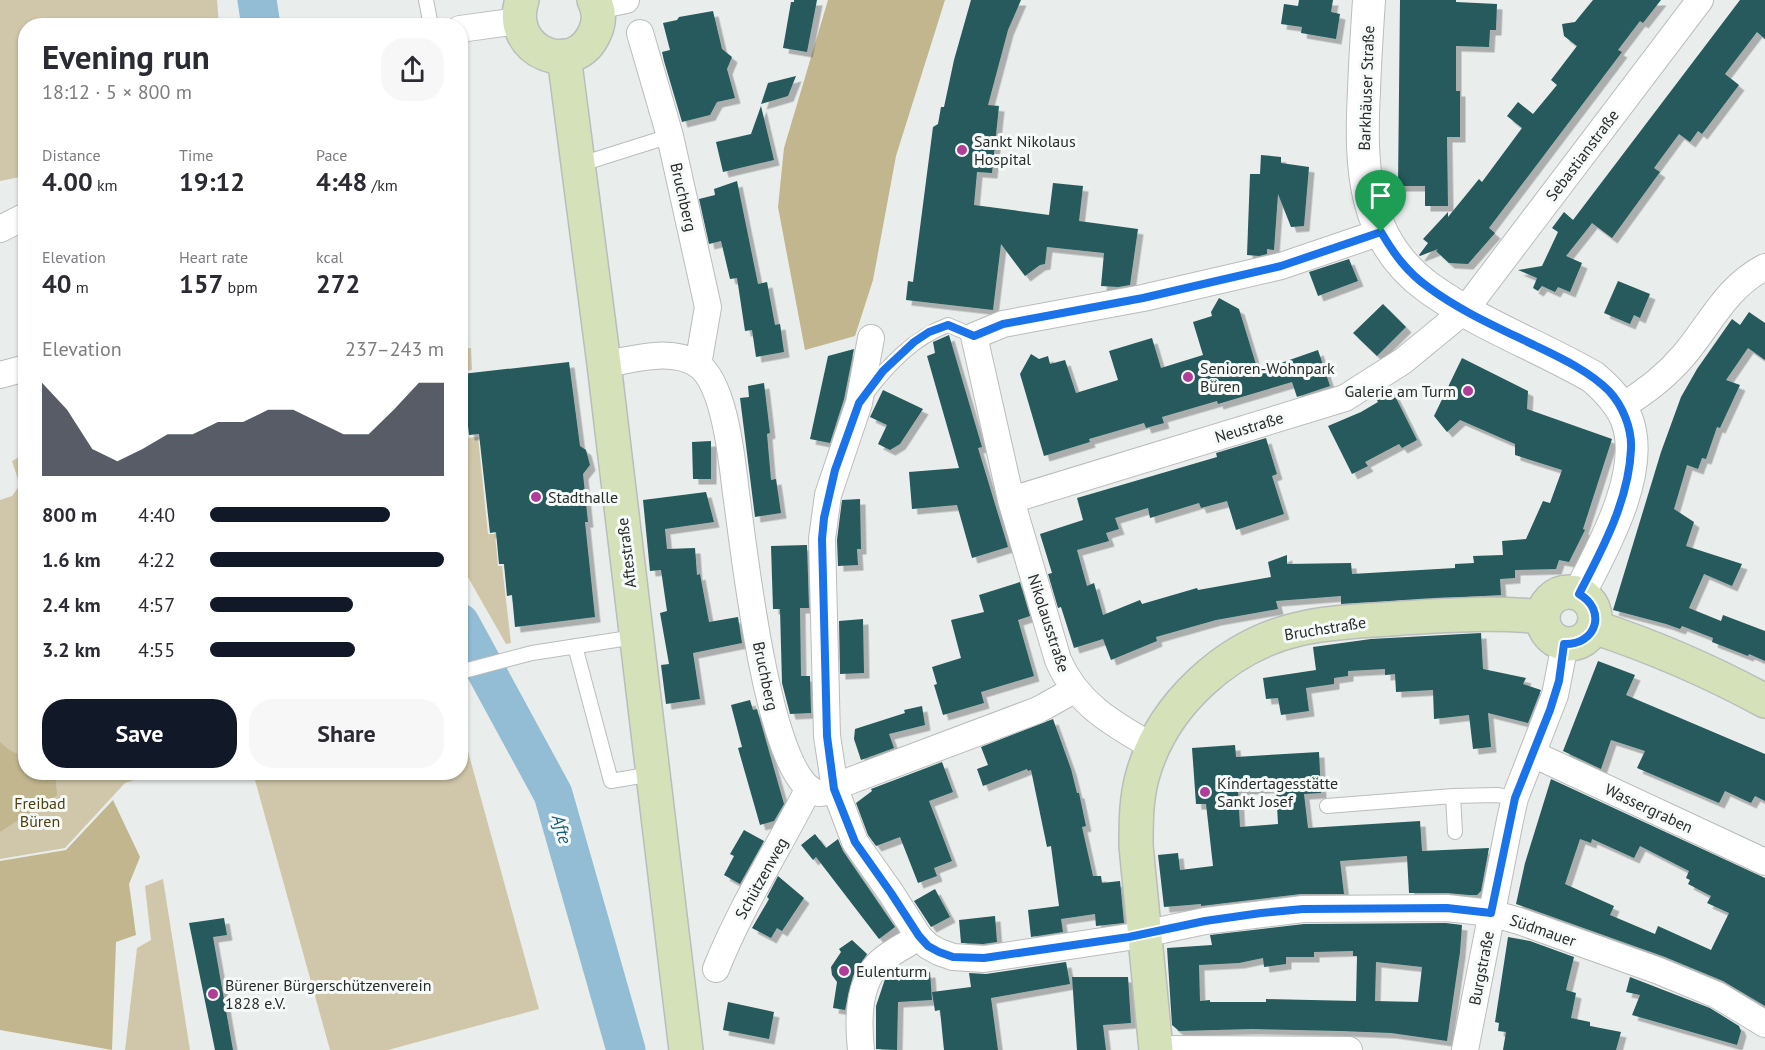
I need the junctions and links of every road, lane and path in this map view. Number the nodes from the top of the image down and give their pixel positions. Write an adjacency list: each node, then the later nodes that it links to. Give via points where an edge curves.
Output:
1 (426, 0): 6 (lane)
2 (1369, 0): 14 (street, Barkhäuser Straße, via 1362,131 1365,181)
3 (1700, 0): 16 (street, Sebastianstraße)
4 (606, 2): 9 (main road, via 592,39 585,47)
5 (520, 11): 7 (street); 9 (main road, via 522,33 529,44 540,52)
6 (429, 18)
7 (468, 27)
8 (640, 33): 10 (street, Bruchberg)
9 (564, 56): 11 (main road, Aftestraße)
10 (670, 136): 11 (lane); 20 (street, Bruchberg, via 708,307)
11 (578, 165): 19 (main road, Aftestraße)
12 (18, 220): 13 (street)
13 (0, 229)
14 (1381, 232): 16 (street, Barkhäuser Straße, via 1409,272); 17 (street, via 1281,266 1143,298 1003,324)
15 (1765, 267): 24 (street, via 1733,289 1667,374)
16 (1465, 310): 24 (street, Barkhäuser Straße, via 1593,377); 25 (street, Neustraße, via 1403,361 1345,398)
17 (974, 336): 23 (lane, via 948,325 929,332 883,371); 25 (street, Nikolausstraße)
18 (871, 338): 23 (street)
19 (604, 364): 20 (street, via 664,356 680,357); 29 (main road, Aftestraße)
20 (698, 365): 38 (street, Bruchberg, via 714,385 728,435 772,712 788,757)
21 (18, 370): 22 (street)
22 (0, 375)
23 (859, 403): 39 (street, via 835,470 822,539 827,736)
24 (1620, 407): 26 (street, via 1630,432 1630,466 1614,521)
25 (1011, 500): 33 (street, Nikolausstraße, via 1058,660)
26 (1579, 594): 27 (main road, via 1558,594 1547,603); 28 (main road, via 1591,604)
27 (1543, 617): 30 (main road, via 1546,631); 35 (main road, Bruchstraße, via 1474,614 1340,622 1266,639 1226,662 1200,683 1171,716)
28 (1594, 627): 30 (main road, via 1579,643); 34 (main road, via 1667,653)
29 (635, 637): 31 (lane); 37 (main road, Aftestraße)
30 (1564, 644): 36 (street, Burgstraße, via 1555,695)
31 (575, 646): 32 (lane); 37 (lane, via 611,781)
32 (468, 670)
33 (1074, 690): 35 (street, Nikolausstraße, via 1121,729); 39 (street, via 1038,710)
34 (1765, 701)
35 (1154, 747): 46 (main road, via 1142,775 1136,815)
36 (1533, 754): 41 (street, Burgstraße); 44 (street, Wassergraben)
37 (652, 774): 51 (main road, Aftestraße)
38 (809, 788): 39 (street, via 820,793); 48 (street, Schützenweg, via 744,906)
39 (834, 789): 47 (street, via 855,842)
40 (1453, 796): 41 (lane); 42 (lane); 43 (lane)
41 (1515, 798): 45 (street, Burgstraße)
42 (1327, 806)
43 (1455, 832)
44 (1765, 862)
45 (1491, 913): 46 (street, Südmauer, via 1447,908 1303,909); 49 (street, Südmauer, via 1659,971 1717,995); 54 (street, Burgstraße)
46 (1144, 933): 47 (street, Südmauer, via 984,958 953,957 928,946); 50 (main road)
47 (919, 936): 52 (street, via 881,960 869,978 860,1020)
48 (716, 969)
49 (1765, 1024)
50 (1156, 1049): 53 (street)
51 (686, 1050)
52 (861, 1050)
53 (1349, 1050)
54 (1465, 1050)

